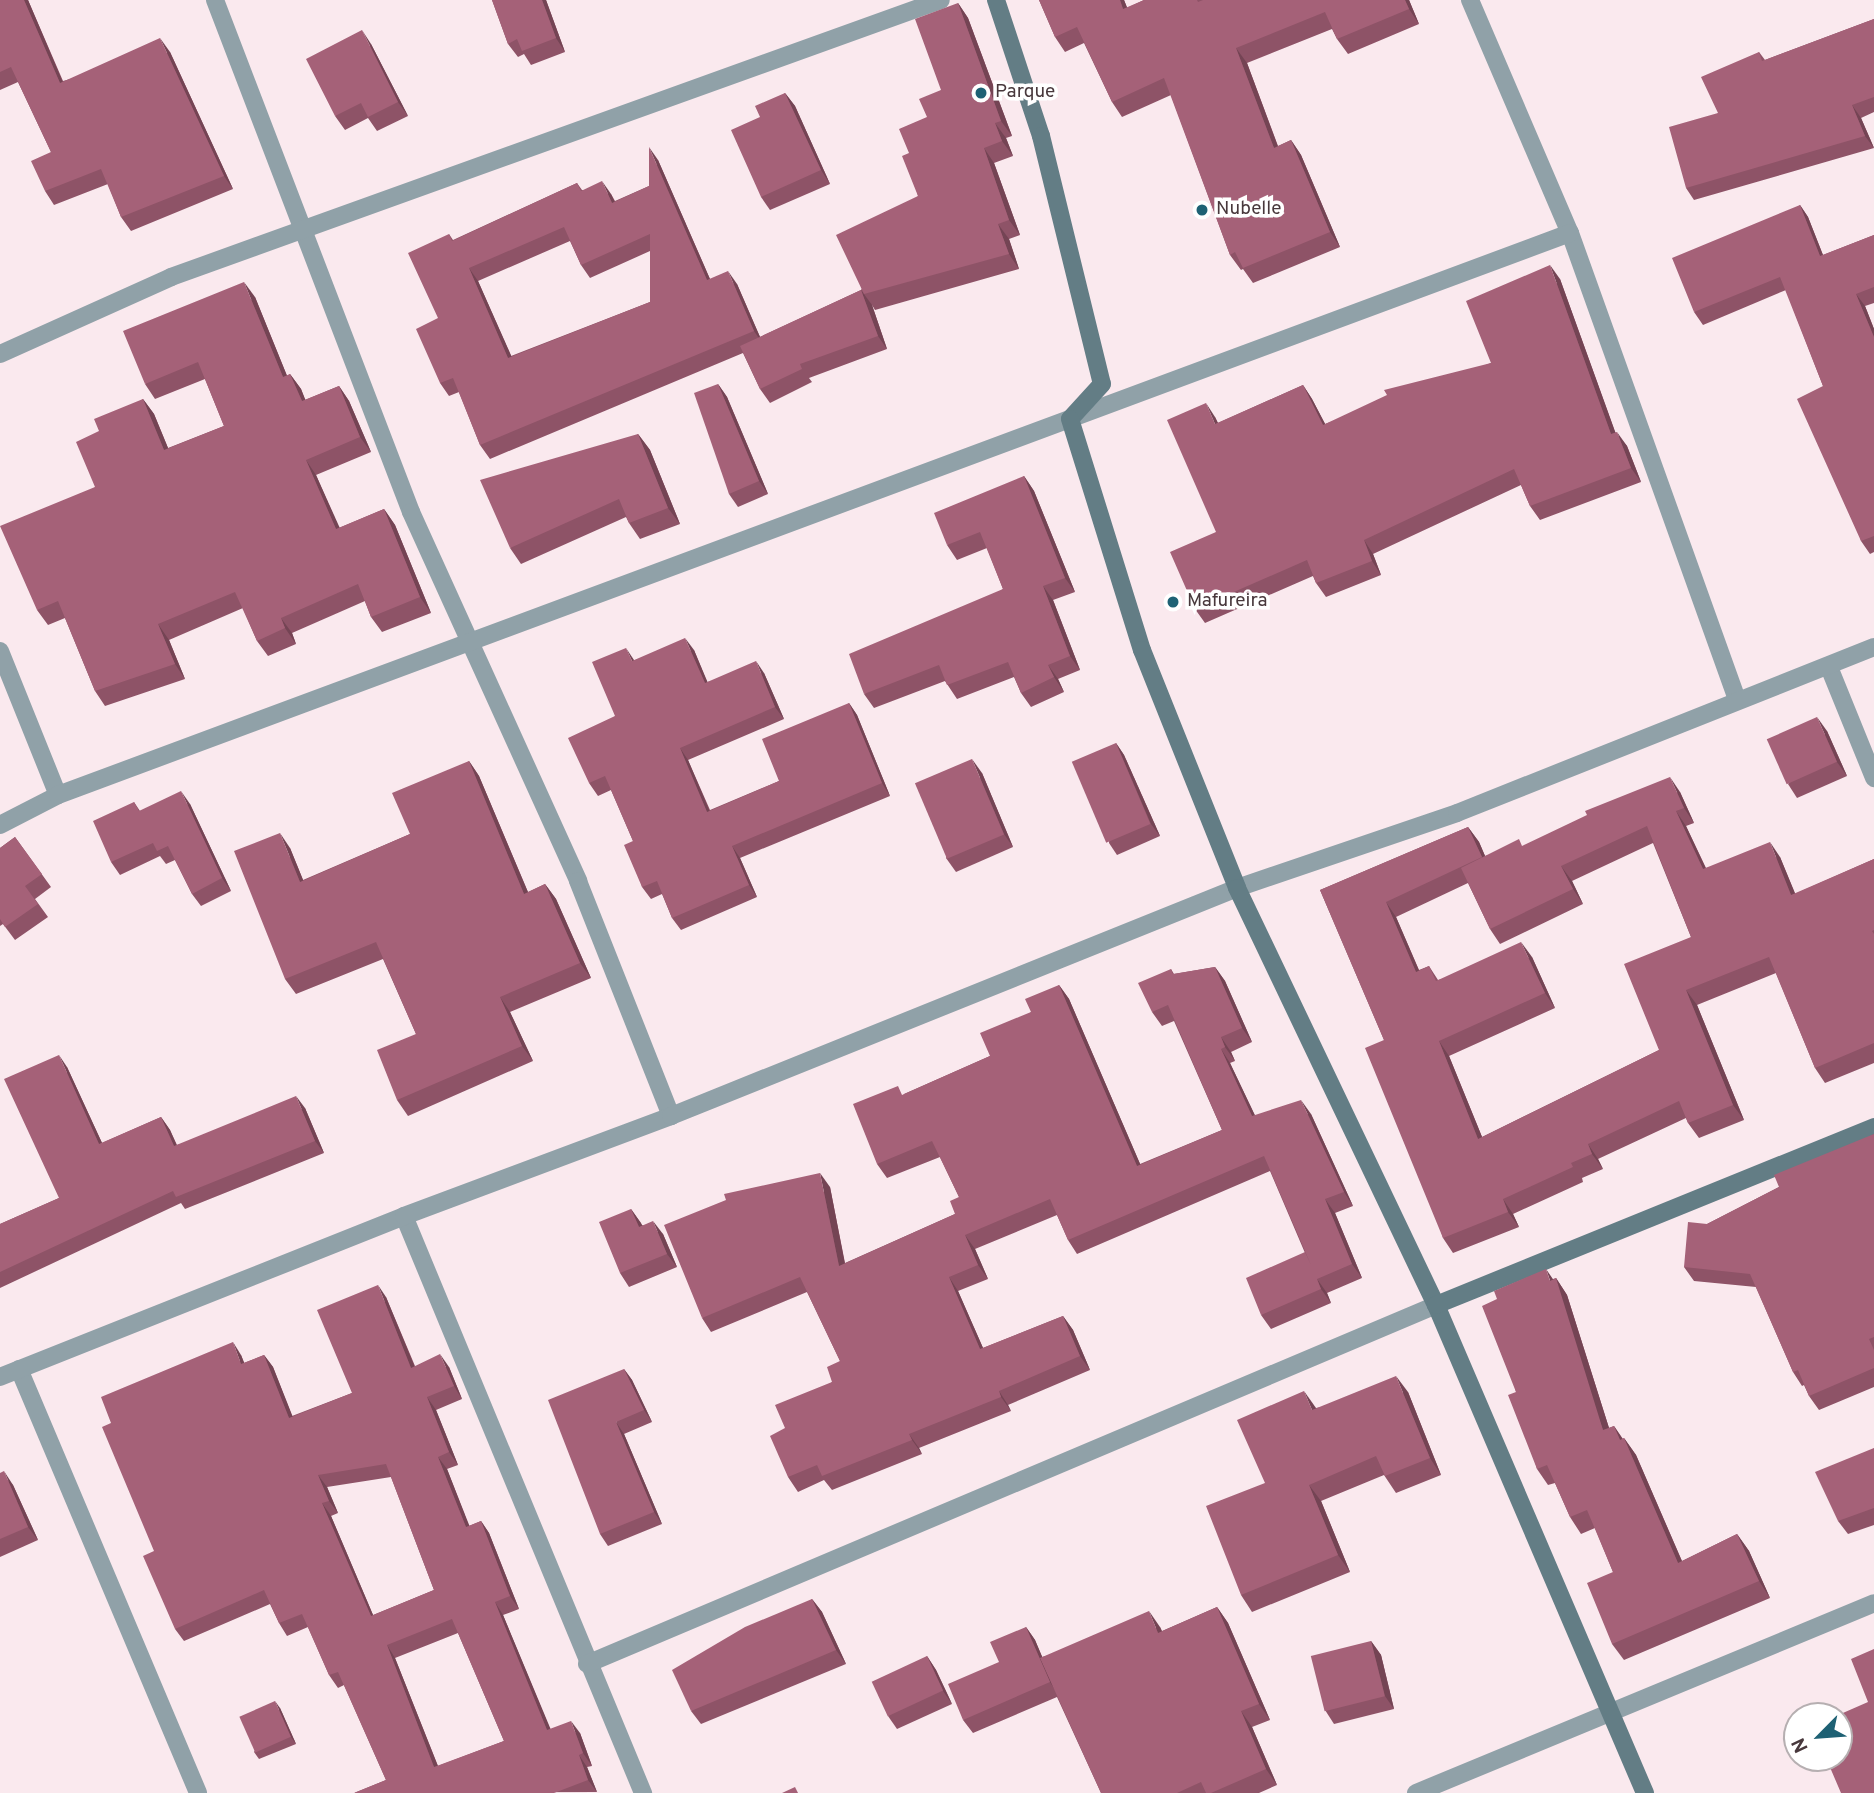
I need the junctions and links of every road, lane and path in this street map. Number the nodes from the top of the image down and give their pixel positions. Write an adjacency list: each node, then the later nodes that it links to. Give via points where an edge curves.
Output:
1 (215, 0): 5 (street)
2 (941, 0): 5 (street)
3 (996, 0): 8 (street, via 1041,136 1102,384)
4 (1470, 0): 6 (street)
5 (302, 231): 7 (street, via 171,277); 9 (street, via 411,512)
6 (1570, 233): 8 (street); 13 (street)
7 (0, 354)
8 (1070, 419): 9 (street); 17 (street, via 1142,650)
9 (471, 642): 15 (street); 18 (street, via 578,881)
10 (1874, 647): 12 (street)
11 (0, 651): 15 (street)
12 (1829, 667): 13 (street); 14 (street)
13 (1737, 700): 17 (street, via 1457,813)
14 (1874, 778)
15 (58, 795): 16 (street)
16 (0, 825)
17 (1237, 888): 18 (street); 21 (street)
18 (671, 1116): 20 (street)
19 (1874, 1127): 21 (street)
20 (404, 1216): 22 (street); 25 (street)
21 (1436, 1305): 25 (street); 26 (street)
22 (19, 1368): 23 (street); 27 (street)
23 (0, 1377)
24 (1874, 1603): 26 (street)
25 (587, 1664): 28 (street)
26 (1611, 1712): 29 (street); 30 (street)
27 (198, 1793)
28 (643, 1793)
29 (1416, 1793)
30 (1644, 1793)

